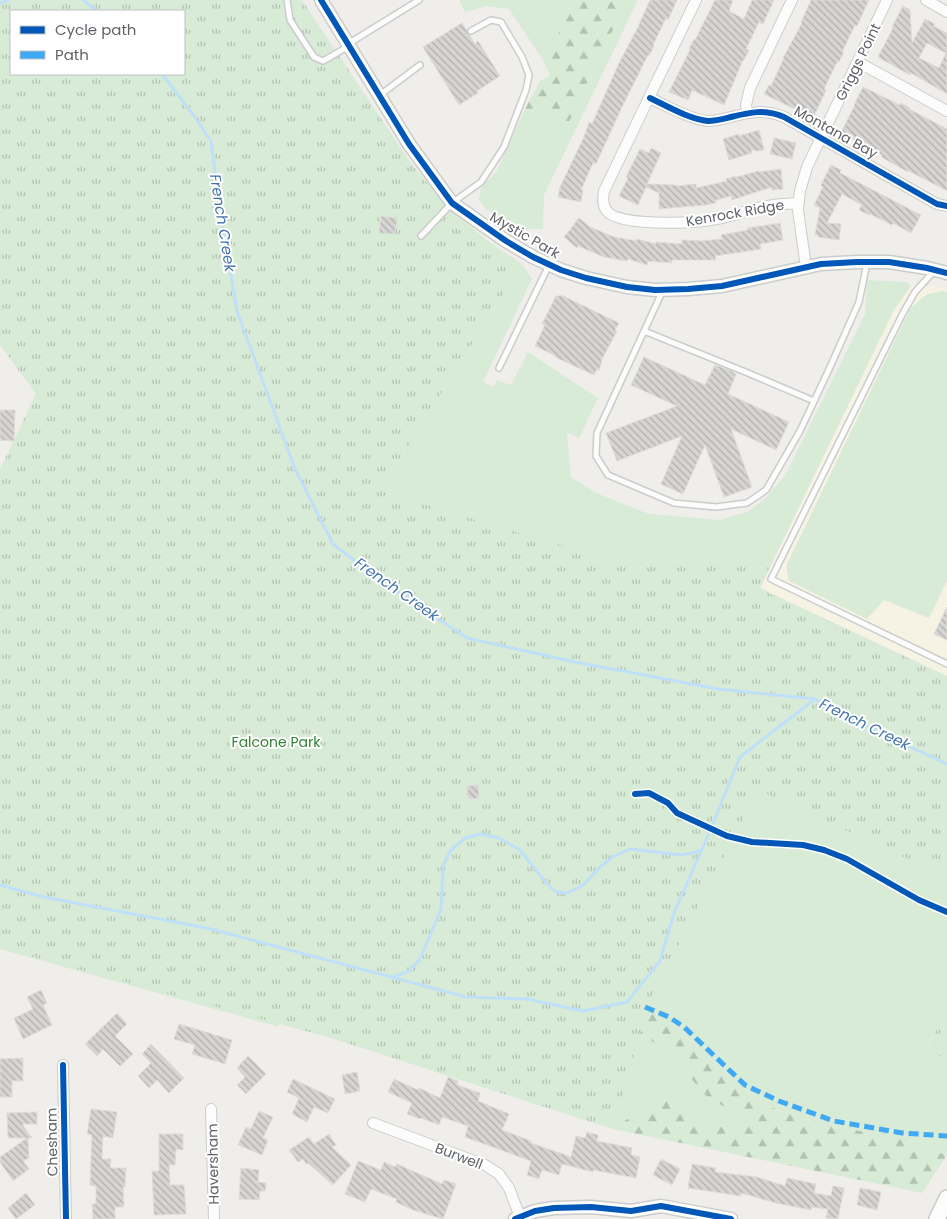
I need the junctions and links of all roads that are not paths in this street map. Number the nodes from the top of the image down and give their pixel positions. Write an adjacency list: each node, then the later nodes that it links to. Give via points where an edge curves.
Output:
1 (287, 0): 10 (lane, via 290,20 314,57 324,62)
2 (321, 0): 10 (street, Mystic Park)
3 (419, 0): 10 (lane)
4 (696, 0): 14 (street, Kenrock Ridge)
5 (792, 0): 16 (street, via 750,88)
6 (887, 0): 11 (street, Griggs Point)
7 (926, 0): 8 (street)
8 (947, 12)
9 (471, 31): 18 (lane, via 492,20 501,22 529,75 504,146 481,182)
10 (348, 45): 13 (street, Mystic Park)
11 (858, 62): 15 (street); 17 (street, Griggs Point)
12 (420, 65): 13 (lane)
13 (379, 95): 18 (street, Mystic Park)
14 (650, 98): 16 (street, Montana Bay, via 689,116 709,121); 19 (street, Kenrock Ridge, via 604,191 603,204 614,217 651,223 685,223 713,220 769,205)
15 (947, 111)
16 (747, 113): 17 (street, Montana Bay, via 774,113)
17 (821, 138): 19 (street, Griggs Point, via 807,167); 20 (street, Montana Bay, via 937,204)
18 (452, 204): 21 (lane); 23 (street, Mystic Park, via 533,258)
19 (798, 204): 24 (street, Griggs Point)
20 (947, 206)
21 (421, 236)
22 (867, 262): 24 (street, Mystic Park); 25 (street, Mystic Park, via 889,262); 29 (lane, via 859,302)
23 (550, 265): 26 (street, Mystic Park, via 619,286); 28 (lane)
24 (806, 267): 26 (street, Mystic Park, via 722,286)
25 (941, 272): 30 (lane, via 915,292 903,313 771,579)
26 (664, 290): 27 (lane)
27 (644, 331): 29 (lane); 29 (lane, via 597,433 596,456 608,475 674,503 716,507 747,503 766,490)
28 (499, 368)
29 (814, 401)
30 (947, 664)
31 (63, 1065): 37 (street, Chesham)
32 (211, 1109): 38 (street, Haversham)
33 (373, 1123): 36 (street, Burwell, via 485,1165 499,1174 509,1188)
34 (947, 1198): 41 (main road)
35 (630, 1215): 36 (street, via 591,1207 572,1207 535,1211); 39 (street); 40 (street, via 661,1206)
36 (517, 1218)
37 (66, 1219)
38 (214, 1219)
39 (646, 1219)
40 (731, 1219)
41 (937, 1219)

